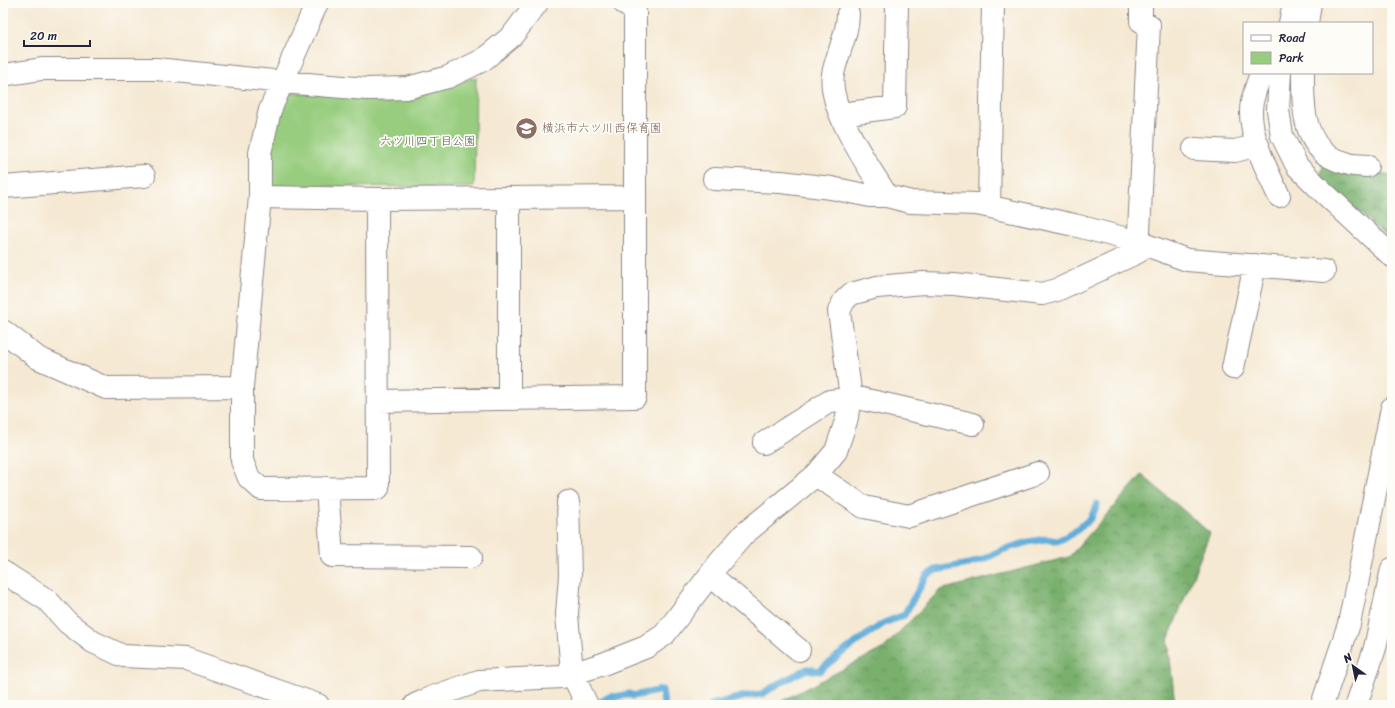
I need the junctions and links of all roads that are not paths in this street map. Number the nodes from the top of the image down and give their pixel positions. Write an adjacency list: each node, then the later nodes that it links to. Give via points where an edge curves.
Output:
1 (316, 3): 14 (street)
2 (537, 3): 14 (street, via 512,36 483,60 448,77 407,88 367,89)
3 (624, 3): 22 (street, via 635,11)
4 (897, 3): 15 (street, via 895,107)
5 (993, 3): 28 (street)
6 (1141, 3): 29 (street, via 1141,21 1152,25)
7 (1310, 3): 9 (street)
8 (848, 14): 15 (street, via 848,25 833,75 834,95)
9 (1294, 19)
10 (1261, 74): 16 (street, via 1251,104 1252,127)
11 (1280, 74): 30 (street, via 1278,110 1282,136 1297,166)
12 (1304, 74): 18 (street, via 1303,105 1314,140 1324,153 1346,164)
13 (3, 75): 14 (street, via 42,69 156,69)
14 (283, 82): 25 (street, via 270,110 260,153)
15 (841, 114): 23 (street, via 856,147)
16 (1258, 146): 17 (street, via 1235,151); 24 (street)
17 (1194, 149)
18 (1367, 166)
19 (144, 176): 21 (street)
20 (719, 179): 23 (street, via 781,182 870,196)
21 (3, 187)
22 (638, 187): 26 (street); 36 (street, via 635,397)
23 (887, 196): 28 (street, via 911,202)
24 (1279, 196)
25 (260, 197): 27 (street); 35 (street)
26 (509, 198): 27 (street); 36 (street)
27 (377, 199): 38 (street)
28 (989, 206): 29 (street)
29 (1138, 242): 31 (street, via 1187,260); 37 (street, via 1138,252 1057,290 1042,294 923,283 877,287 851,294 839,311)
30 (1392, 256)
31 (1255, 265): 32 (street); 34 (street)
32 (1320, 265)
33 (3, 331): 35 (street, via 38,358 106,388)
34 (1233, 368)
35 (242, 387): 44 (street, via 242,461 250,478 261,489)
36 (509, 399): 38 (street)
37 (849, 399): 40 (street); 41 (street, via 830,401); 43 (street, via 847,418 836,451)
38 (378, 401): 44 (street, via 378,488)
39 (1392, 408): 55 (street, via 1349,624)
40 (973, 424)
41 (764, 443)
42 (1038, 473): 43 (street, via 909,516 864,507)
43 (816, 475): 49 (street, via 744,534)
44 (327, 488): 46 (street, via 332,556)
45 (568, 502): 51 (street, via 570,575 567,614)
46 (471, 557)
47 (1392, 569): 56 (street, via 1375,648)
48 (3, 572): 52 (street, via 47,600 68,623 93,642 123,656 186,659)
49 (710, 575): 50 (street); 51 (street, via 664,635 646,647)
50 (799, 650)
51 (572, 674): 53 (street, via 562,677 479,681); 54 (street)
52 (318, 705)
53 (415, 705)
54 (587, 705)
55 (1322, 705)
56 (1356, 705)

